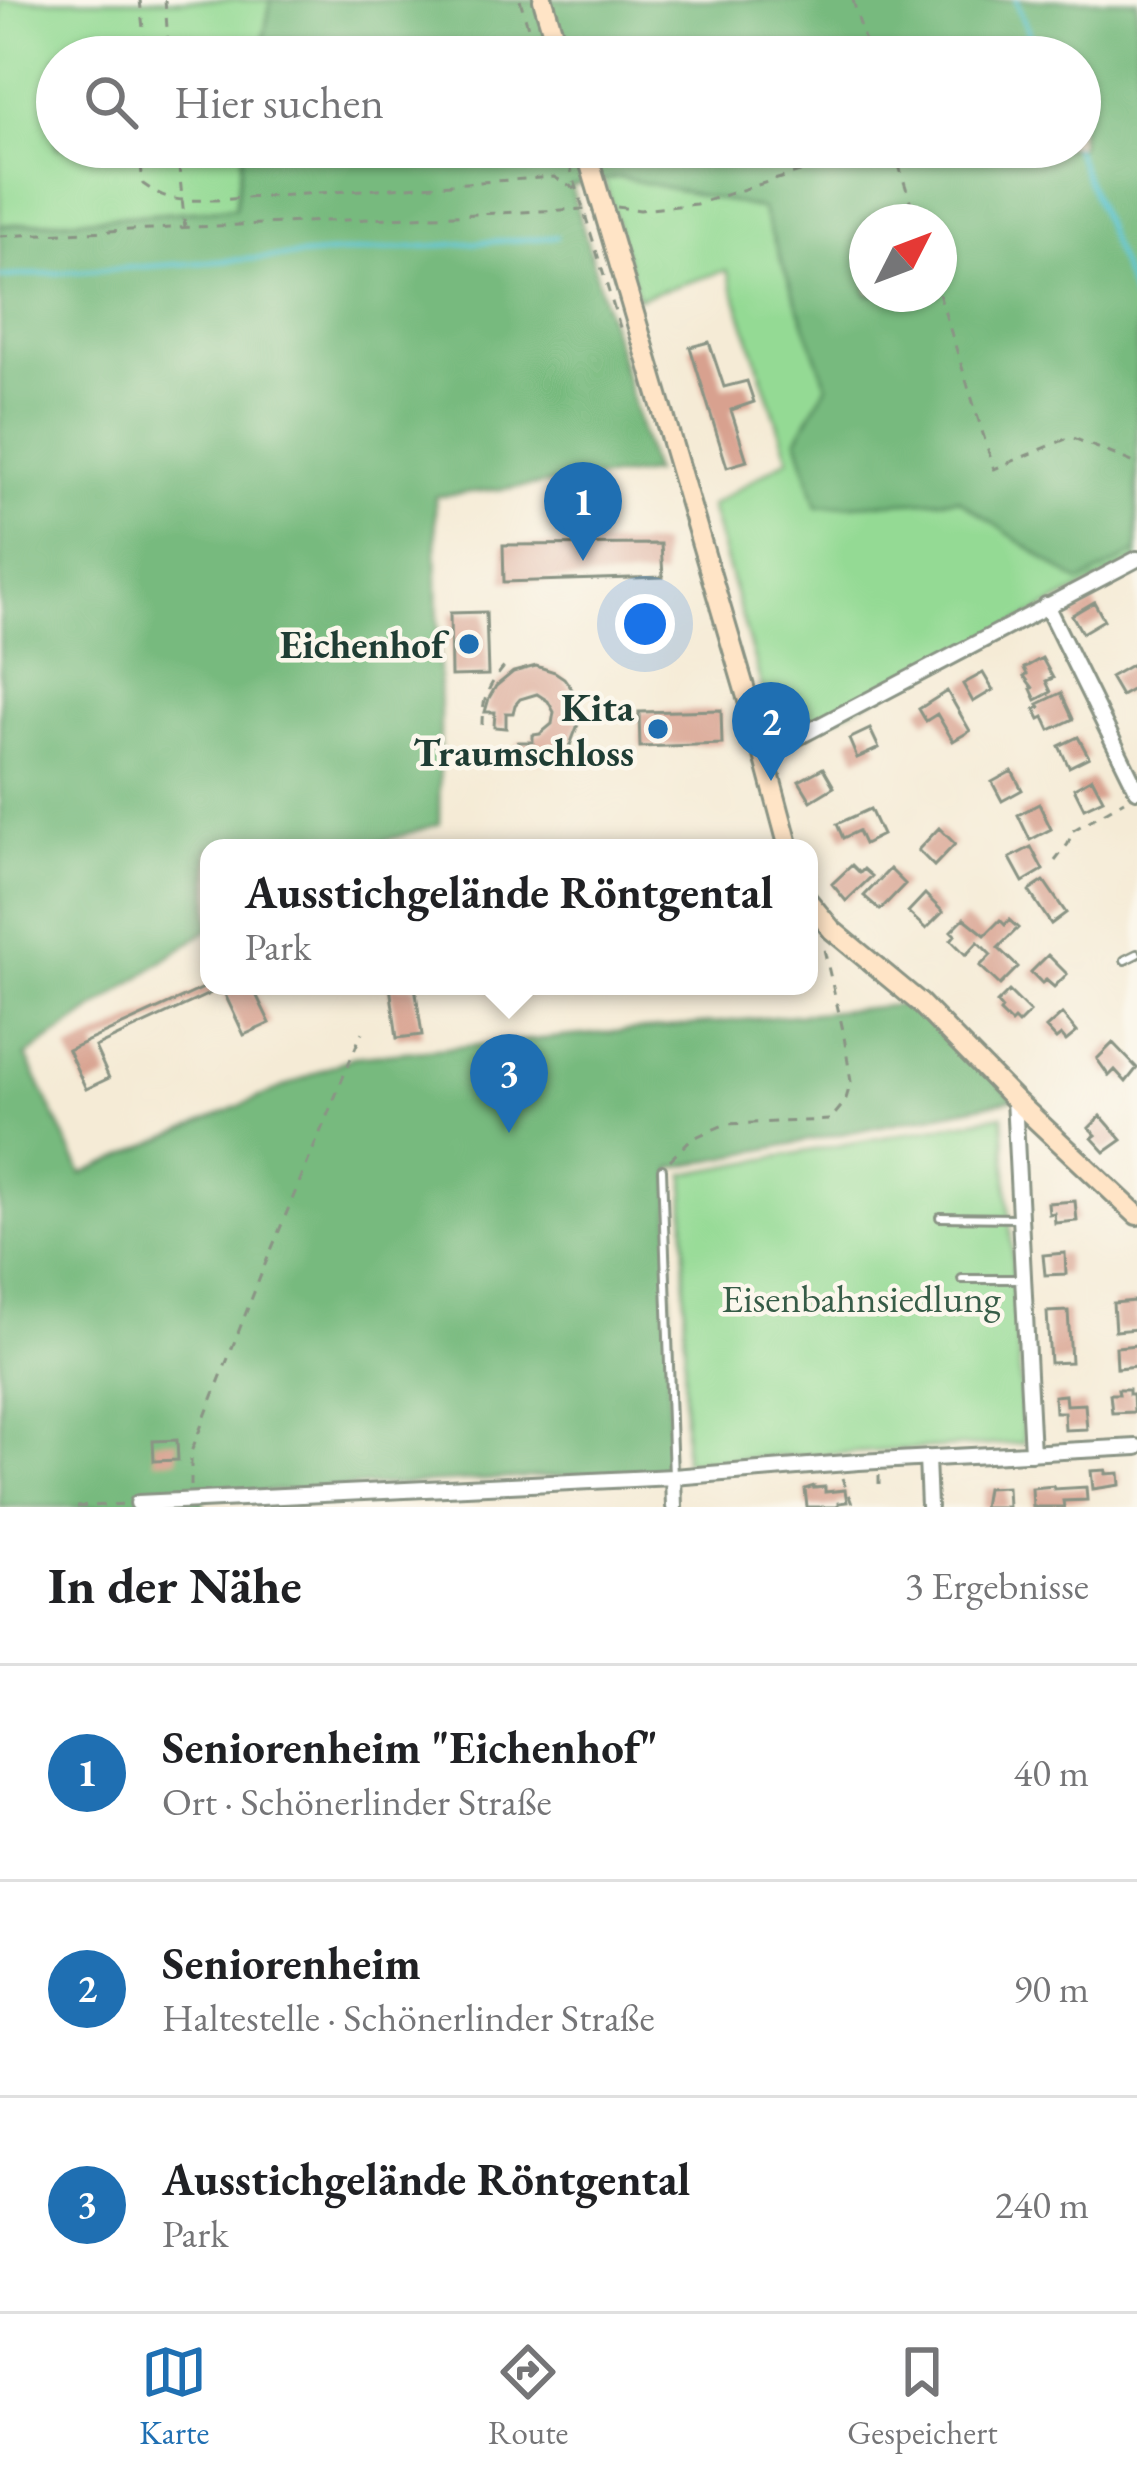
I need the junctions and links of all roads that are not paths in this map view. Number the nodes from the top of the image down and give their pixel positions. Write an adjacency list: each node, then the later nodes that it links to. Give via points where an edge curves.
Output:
1 (543, 0): 2 (street)
2 (554, 36)
3 (591, 168): 6 (street)
4 (1137, 559): 5 (street)
5 (1046, 604): 6 (street); 7 (street)
6 (764, 755): 8 (street)
7 (1131, 795)
8 (787, 839)
9 (818, 913): 12 (street)
10 (1137, 954): 11 (lane)
11 (1125, 960)
12 (1014, 1099): 14 (street); 16 (street)
13 (662, 1169): 22 (lane)
14 (1137, 1216)
15 (940, 1217): 16 (lane)
16 (1019, 1218): 18 (street)
17 (962, 1279): 18 (lane)
18 (1023, 1279): 20 (street)
19 (1137, 1448): 20 (street)
20 (1032, 1453): 21 (street)
21 (927, 1458): 22 (street); 27 (street)
22 (673, 1477): 24 (street); 26 (street)
23 (250, 1499): 24 (street); 25 (street)
24 (386, 1499)
25 (138, 1503)
26 (674, 1507)
27 (929, 1507)

